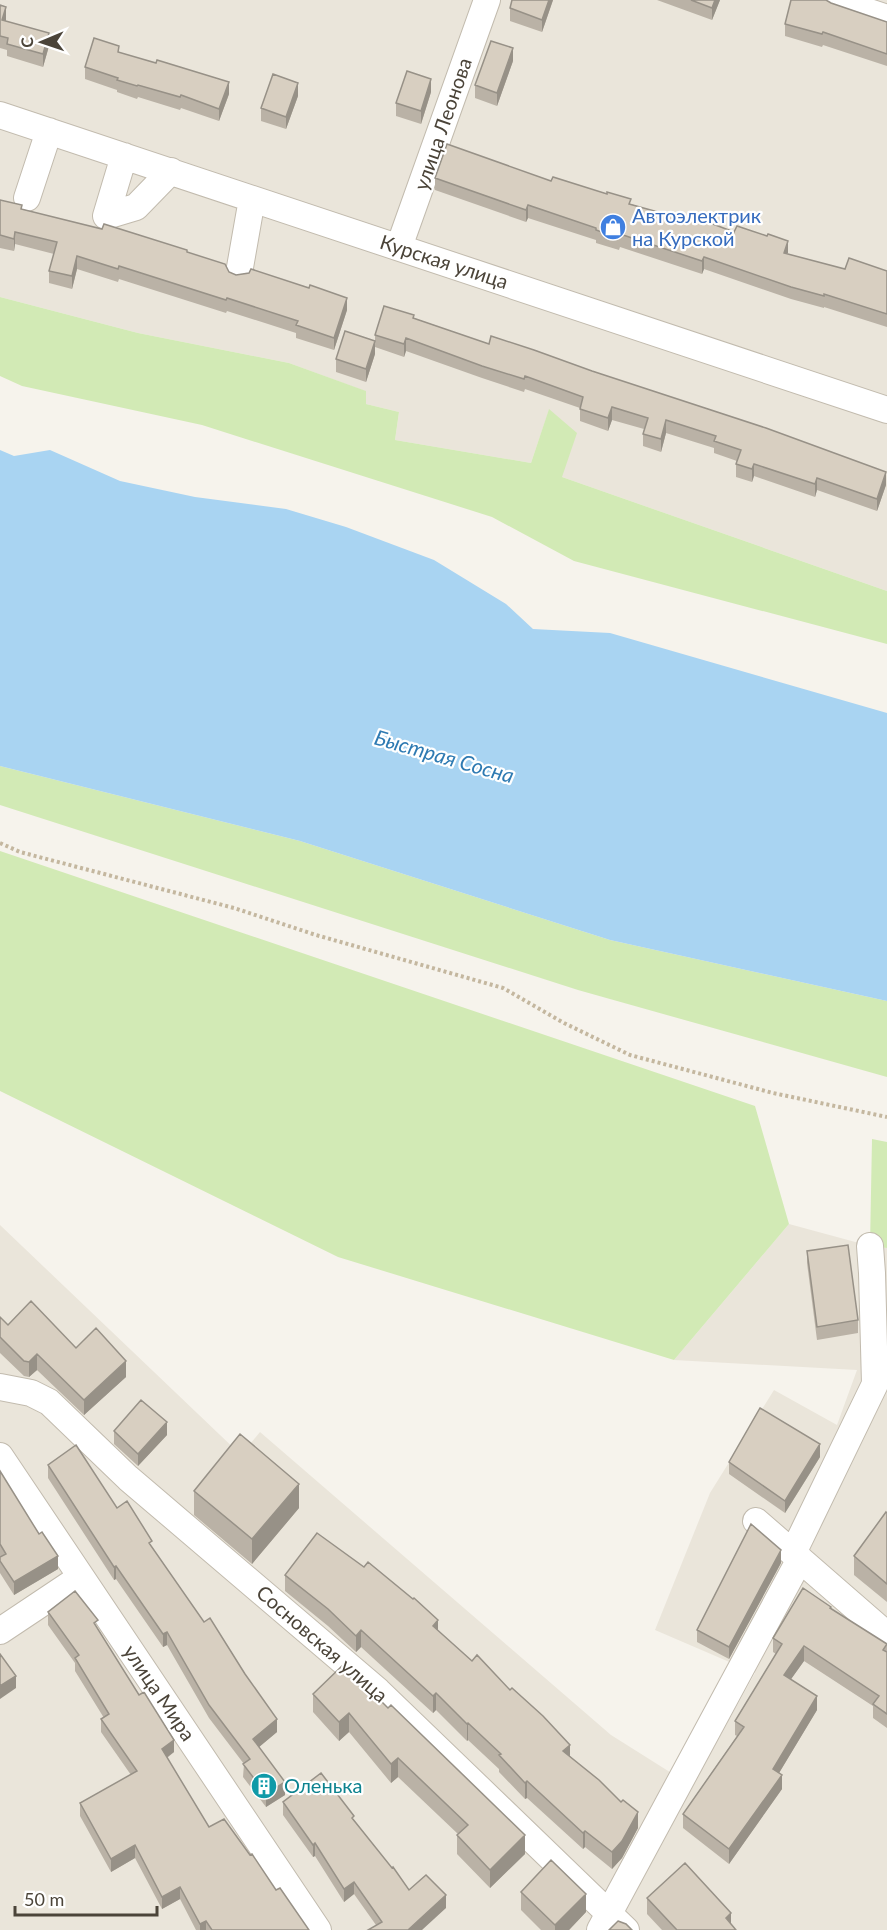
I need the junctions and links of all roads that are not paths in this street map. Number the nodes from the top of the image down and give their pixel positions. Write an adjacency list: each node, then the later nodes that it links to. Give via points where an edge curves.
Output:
1 (487, 0): 10 (street, улица Леонова)
2 (833, 0): 3 (street)
3 (887, 18)
4 (0, 115): 5 (street, Курская улица)
5 (49, 131): 6 (street, Курская улица); 8 (street)
6 (124, 156): 7 (street, Курская улица); 7 (street, via 106,216 136,207)
7 (171, 171): 9 (street, Курская улица)
8 (27, 198)
9 (252, 199): 10 (street, Курская улица); 11 (street)
10 (399, 247): 12 (street, Курская улица)
11 (238, 273)
12 (887, 410)
13 (870, 1246): 17 (street, via 875,1384)
14 (0, 1387): 21 (street, Сосновская улица, via 31,1393 49,1402 128,1478 378,1691)
15 (0, 1456): 18 (street, улица Мира)
16 (756, 1521): 17 (street)
17 (797, 1556): 20 (street); 21 (street)
18 (81, 1577): 19 (street); 22 (street, улица Мира)
19 (0, 1631)
20 (887, 1635)
21 (612, 1924)
22 (318, 1930)

